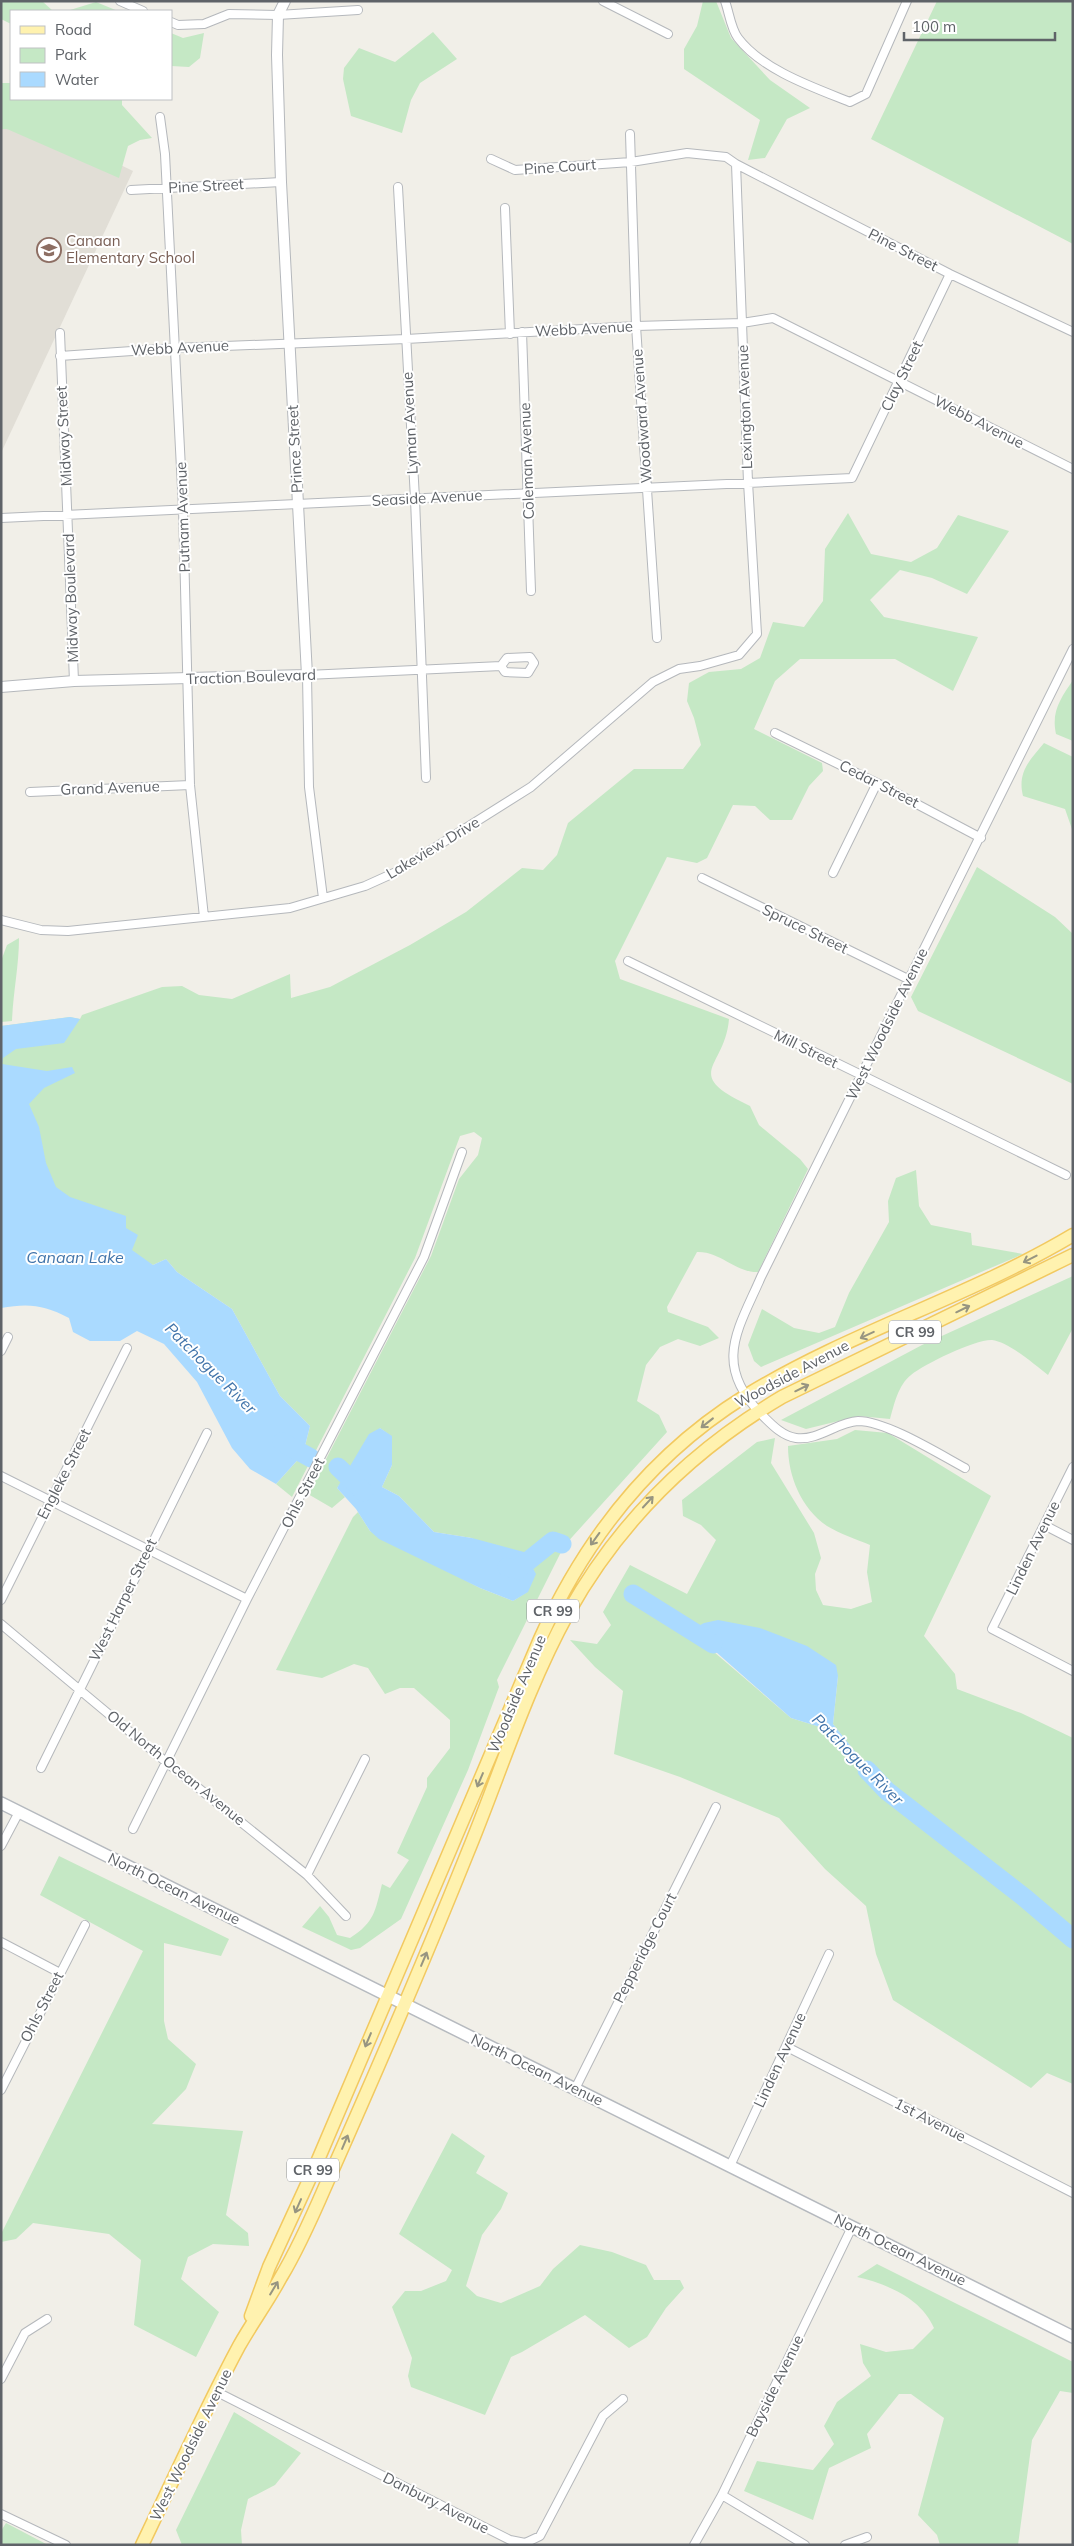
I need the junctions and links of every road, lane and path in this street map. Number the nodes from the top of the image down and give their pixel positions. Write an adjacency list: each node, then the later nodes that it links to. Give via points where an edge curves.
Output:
1 (120, 1): 6 (street)
2 (286, 1): 8 (street, Prince Street)
3 (603, 1): 10 (street)
4 (726, 1): 5 (street, via 737,37 767,64 797,81 850,102 866,94)
5 (907, 1)
6 (141, 10)
7 (358, 10): 8 (street)
8 (278, 15): 9 (street, via 229,14 204,24); 16 (street, Prince Street)
9 (172, 22)
10 (668, 34)
11 (160, 117): 18 (street, Putnam Avenue)
12 (630, 134): 14 (street, Woodward Avenue)
13 (491, 159): 14 (street, Pine Court, via 515,170)
14 (631, 162): 15 (street, via 687,153 726,157); 23 (street, Woodward Avenue)
15 (736, 164): 21 (street, Pine Street); 22 (street, Lexington Avenue)
16 (281, 182): 18 (street, Pine Street); 29 (street, Prince Street)
17 (398, 187): 28 (street, Lyman Avenue)
18 (166, 189): 19 (street, Pine Street); 30 (street, Putnam Avenue)
19 (131, 190)
20 (505, 208): 27 (street)
21 (950, 274): 25 (street, Pine Street); 32 (street, Clay Street)
22 (742, 323): 23 (street, Webb Avenue); 32 (street, Webb Avenue, via 772,318); 35 (street, Lexington Avenue)
23 (636, 326): 24 (street, Webb Avenue); 36 (street, Woodward Avenue)
24 (522, 332): 27 (street, Webb Avenue); 37 (street, Coleman Avenue)
25 (1073, 332)
26 (60, 333): 31 (street, Midway Street)
27 (510, 334): 28 (street, Webb Avenue)
28 (406, 340): 29 (street, Webb Avenue); 38 (street, Lyman Avenue)
29 (290, 343): 30 (street, Webb Avenue); 39 (street, Prince Street)
30 (174, 348): 31 (street, Webb Avenue); 40 (street, Putnam Avenue)
31 (60, 356): 41 (street, Midway Street)
32 (899, 382): 33 (street, Webb Avenue); 34 (street, Clay Street)
33 (1073, 469)
34 (852, 478): 35 (street, Seaside Avenue)
35 (748, 482): 36 (street, Seaside Avenue); 47 (street, Lexington Avenue, via 758,634 739,655)
36 (646, 488): 37 (street, Seaside Avenue); 44 (street, Woodward Avenue)
37 (529, 492): 38 (street, Seaside Avenue); 43 (street, Coleman Avenue)
38 (415, 499): 39 (street, Seaside Avenue); 48 (street, Lyman Avenue)
39 (298, 505): 40 (street, Seaside Avenue); 49 (street, Prince Street)
40 (183, 508): 41 (street, Seaside Avenue); 50 (street, Putnam Avenue)
41 (68, 516): 42 (street, Seaside Avenue); 51 (street, Midway Boulevard)
42 (1, 518)
43 (531, 591)
44 (657, 638)
45 (1073, 649): 58 (street, West Woodside Avenue)
46 (501, 666): 48 (street, Traction Boulevard)
47 (700, 666): 61 (street, Lakeview Drive, via 679,669 653,682 531,787 396,872 365,886)
48 (421, 670): 49 (street, Traction Boulevard); 54 (street, Lyman Avenue)
49 (307, 675): 50 (street, Traction Boulevard); 61 (street, Prince Street, via 309,787)
50 (188, 680): 51 (street, Traction Boulevard); 56 (street, Putnam Avenue)
51 (74, 681): 52 (street, Traction Boulevard)
52 (1, 687)
53 (776, 733): 55 (street, Cedar Street)
54 (426, 778)
55 (878, 783): 58 (street, Cedar Street); 59 (street)
56 (190, 785): 57 (street, Grand Avenue); 62 (street, Putnam Avenue)
57 (30, 792)
58 (981, 838): 65 (street, West Woodside Avenue)
59 (833, 873)
60 (702, 878): 65 (street, Spruce Street)
61 (323, 898): 62 (street, Lakeview Drive, via 290,908)
62 (204, 916): 63 (street, Lakeview Drive, via 68,931 41,930)
63 (2, 922)
64 (628, 961): 66 (street, Mill Street)
65 (908, 979): 66 (street, West Woodside Avenue)
66 (862, 1077): 68 (street, Mill Street); 74 (street, West Woodside Avenue, via 736,1334 733,1362 738,1378)
67 (462, 1152): 84 (street, Ohls Street, via 424,1257)
68 (1066, 1175)
69 (1073, 1235): 74 (main road, Woodside Avenue / CR 99, one-way to 74, via 1015,1266 825,1354)
70 (1073, 1255): 74 (main road, Woodside Avenue / CR 99, one-way to 70)
71 (8, 1337): 73 (street)
72 (127, 1348): 79 (street, Engleke Street)
73 (1, 1350)
74 (753, 1403): 77 (street, via 782,1433 796,1438 814,1436 858,1421 895,1430); 102 (main road, Woodside Avenue / CR 99, one-way to 102, via 702,1427 654,1468 605,1525 574,1571 540,1639); 103 (main road, Woodside Avenue / CR 99, one-way to 74, via 543,1665 586,1583 618,1539 667,1483)
75 (207, 1433): 82 (street, West Harper Street)
76 (1073, 1467): 80 (street, Linden Avenue)
77 (965, 1468)
78 (1, 1476): 79 (street)
79 (50, 1501): 82 (street); 83 (street, Engleke Street)
80 (1044, 1525): 81 (street); 86 (street, Linden Avenue, via 992,1630)
81 (1073, 1540)
82 (148, 1549): 84 (street); 87 (street, West Harper Street)
83 (1, 1600)
84 (248, 1600): 89 (street, Ohls Street)
85 (1, 1624): 87 (street, Old North Ocean Avenue)
86 (1073, 1671)
87 (79, 1688): 89 (street, Old North Ocean Avenue); 90 (street, West Harper Street)
88 (365, 1759): 96 (street)
89 (166, 1762): 94 (street, Ohls Street); 96 (street, Old North Ocean Avenue)
90 (41, 1768)
91 (1, 1803): 93 (main road, North Ocean Avenue)
92 (716, 1807): 105 (street, Pepperidge Court)
93 (19, 1812): 95 (street); 102 (main road, North Ocean Avenue)
94 (133, 1828)
95 (1, 1846)
96 (308, 1875): 97 (street, Old North Ocean Avenue)
97 (346, 1916)
98 (85, 1925): 101 (street, Ohls Street)
99 (1, 1942): 101 (street)
100 (829, 1954): 104 (street, Linden Avenue)
101 (60, 1973): 106 (street, Ohls Street)
102 (387, 1995): 103 (main road, North Ocean Avenue); 112 (main road, West Woodside Avenue / CR 99, one-way to 112, via 269,2268)
103 (405, 2004): 105 (main road, North Ocean Avenue); 112 (main road, West Woodside Avenue / CR 99, one-way to 103, via 283,2274 308,2224)
104 (787, 2047): 107 (street, Linden Avenue); 108 (street, 1st Avenue)
105 (574, 2089): 107 (main road, North Ocean Avenue)
106 (1, 2090)
107 (730, 2166): 109 (main road, North Ocean Avenue)
108 (1073, 2193)
109 (852, 2226): 111 (main road, North Ocean Avenue); 116 (street, Bayside Avenue)
110 (47, 2320): 113 (street, via 25,2333)
111 (1073, 2337)
112 (240, 2345): 114 (main road, West Woodside Avenue / CR 99)
113 (1, 2379)
114 (216, 2392): 115 (street, Danbury Avenue, via 510,2540 525,2543 540,2536 603,2416); 120 (main road, West Woodside Avenue / CR 99)
115 (623, 2399)
116 (722, 2496): 121 (street, Bayside Avenue); 122 (street)
117 (1, 2514): 119 (street)
118 (867, 2537): 123 (street)
119 (66, 2545)
120 (142, 2545)
121 (694, 2545)
122 (805, 2545)
123 (845, 2545)

